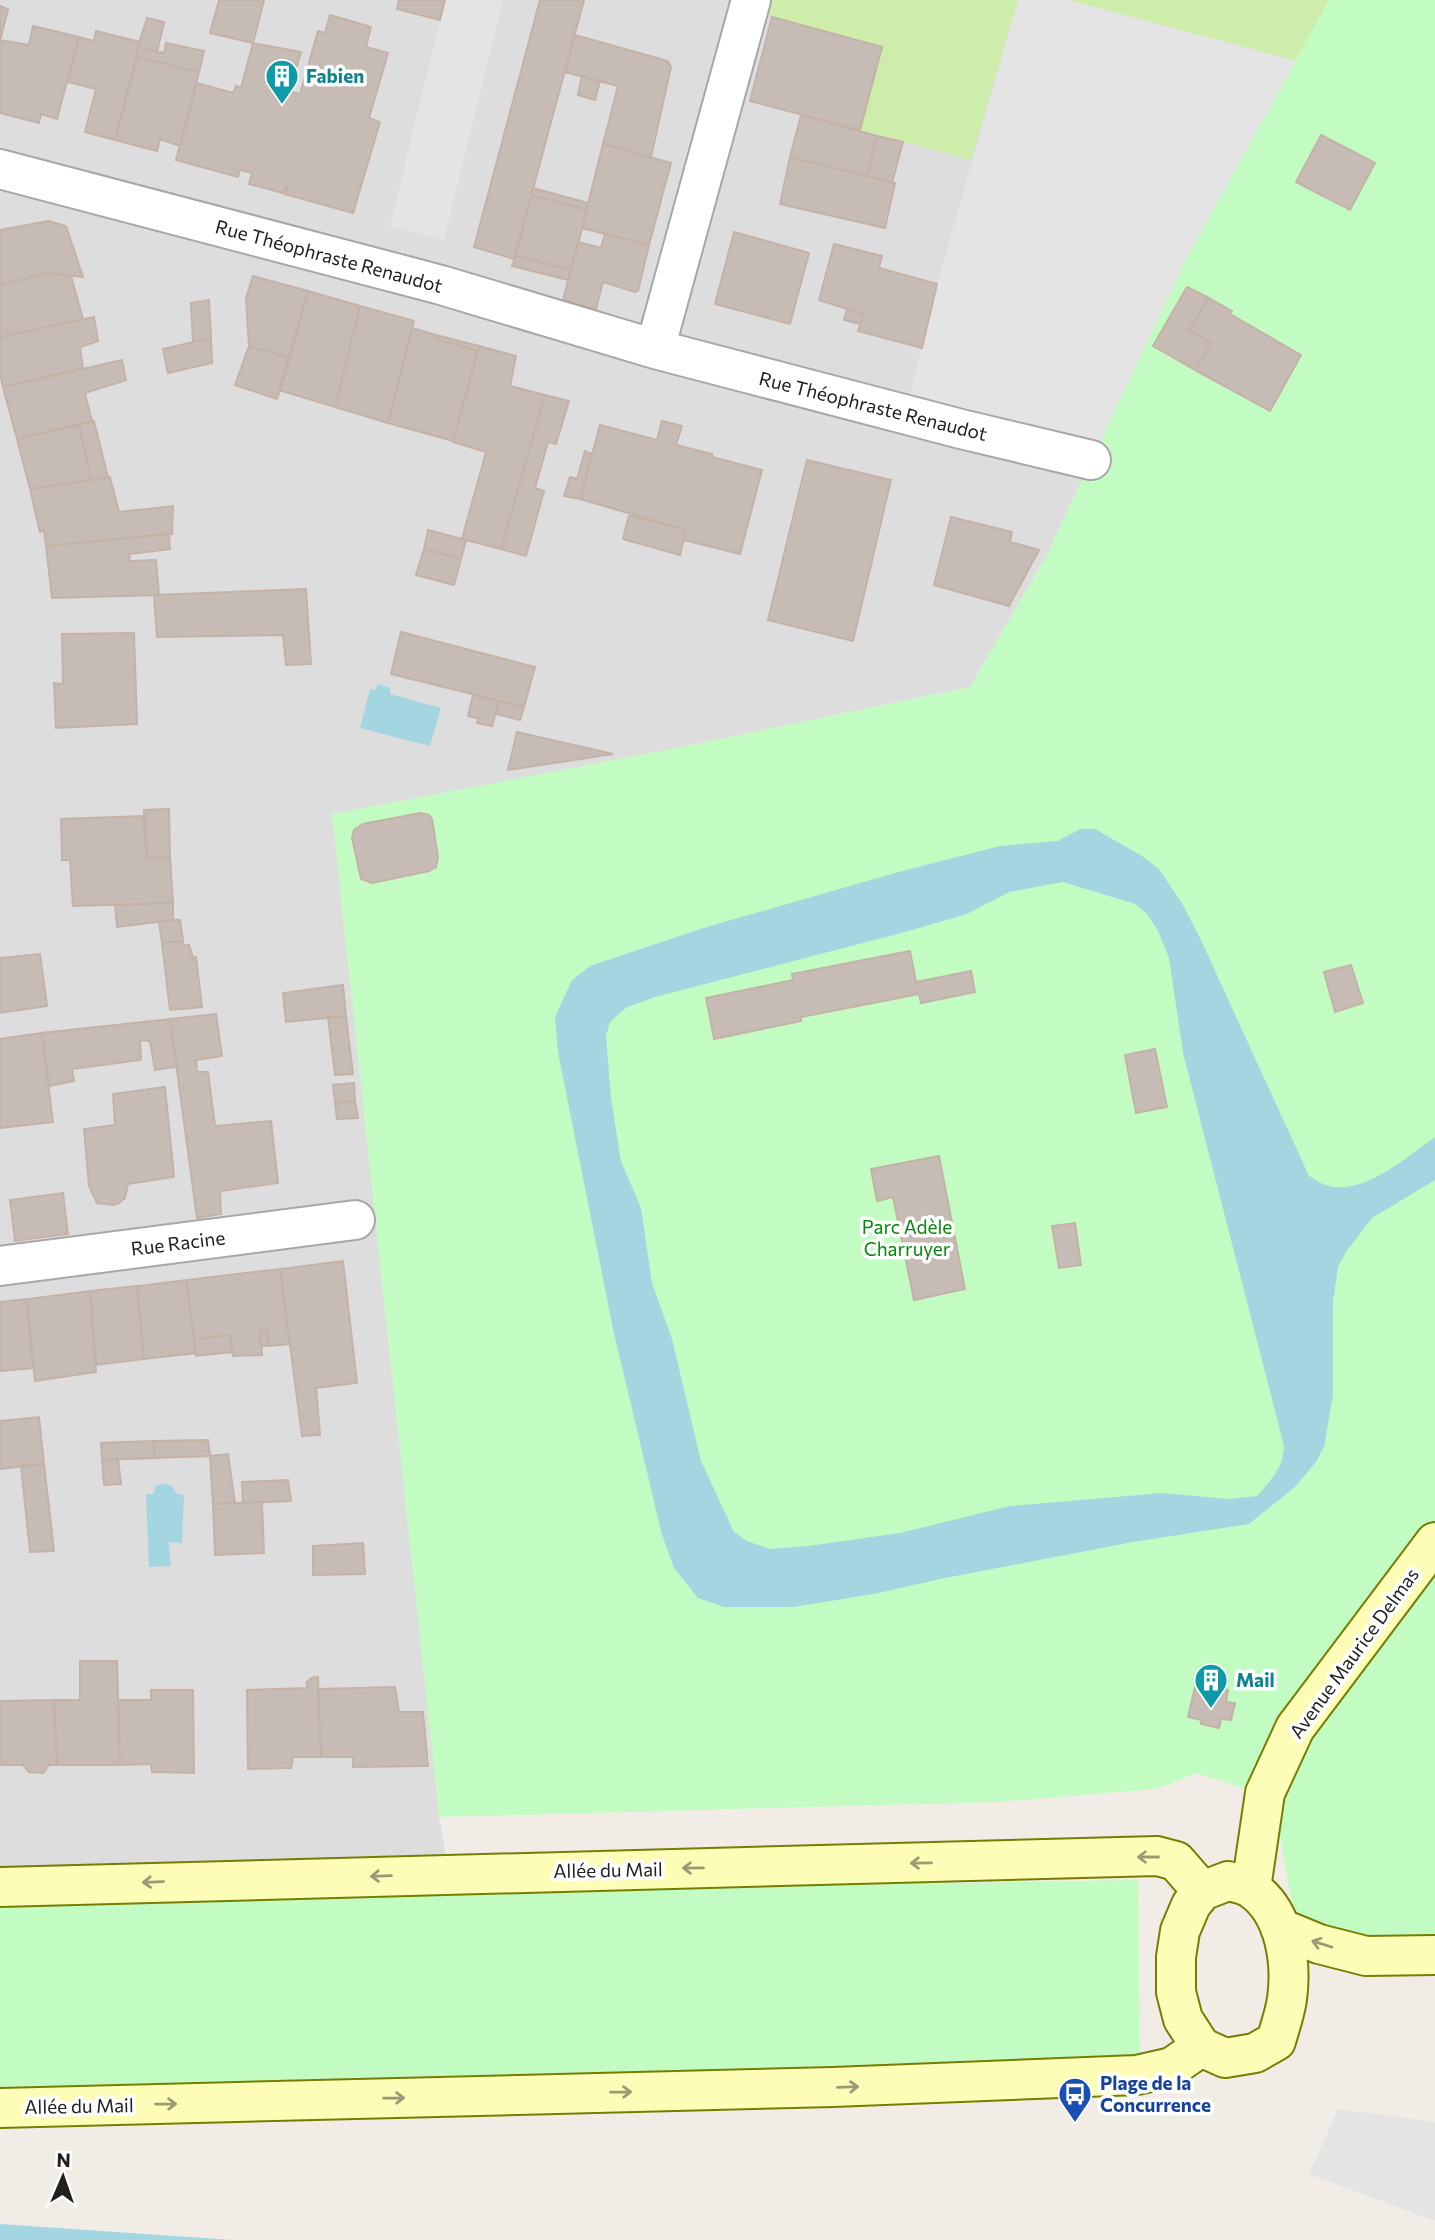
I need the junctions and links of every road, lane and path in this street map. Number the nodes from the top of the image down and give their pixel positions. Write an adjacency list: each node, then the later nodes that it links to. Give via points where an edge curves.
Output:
1 (751, 0): 3 (street)
2 (0, 169): 3 (street, Rue Théophraste Renaudot, via 441,285)
3 (655, 349): 4 (street, Rue Théophraste Renaudot)
4 (1091, 460)
5 (355, 1220): 6 (street, Rue Racine)
6 (0, 1266)
7 (1435, 1542): 9 (street, Avenue Maurice Delmas, via 1295,1728 1265,1793)
8 (0, 1887): 10 (street, Allée du Mail, one-way to 8, via 1176,1861 1157,1856)
9 (1251, 1888): 10 (street, via 1228,1881); 11 (street, via 1271,1907)
10 (1202, 1891): 13 (street, via 1180,1931 1176,1957 1176,1992)
11 (1280, 1928): 12 (street, one-way to 11, via 1366,1956); 13 (street, via 1288,1960 1288,1995 1276,2041 1255,2053 1224,2058)
12 (1435, 1955)
13 (1200, 2047): 14 (street, Allée du Mail, one-way to 13, via 1137,2075 1172,2067)
14 (0, 2108)

